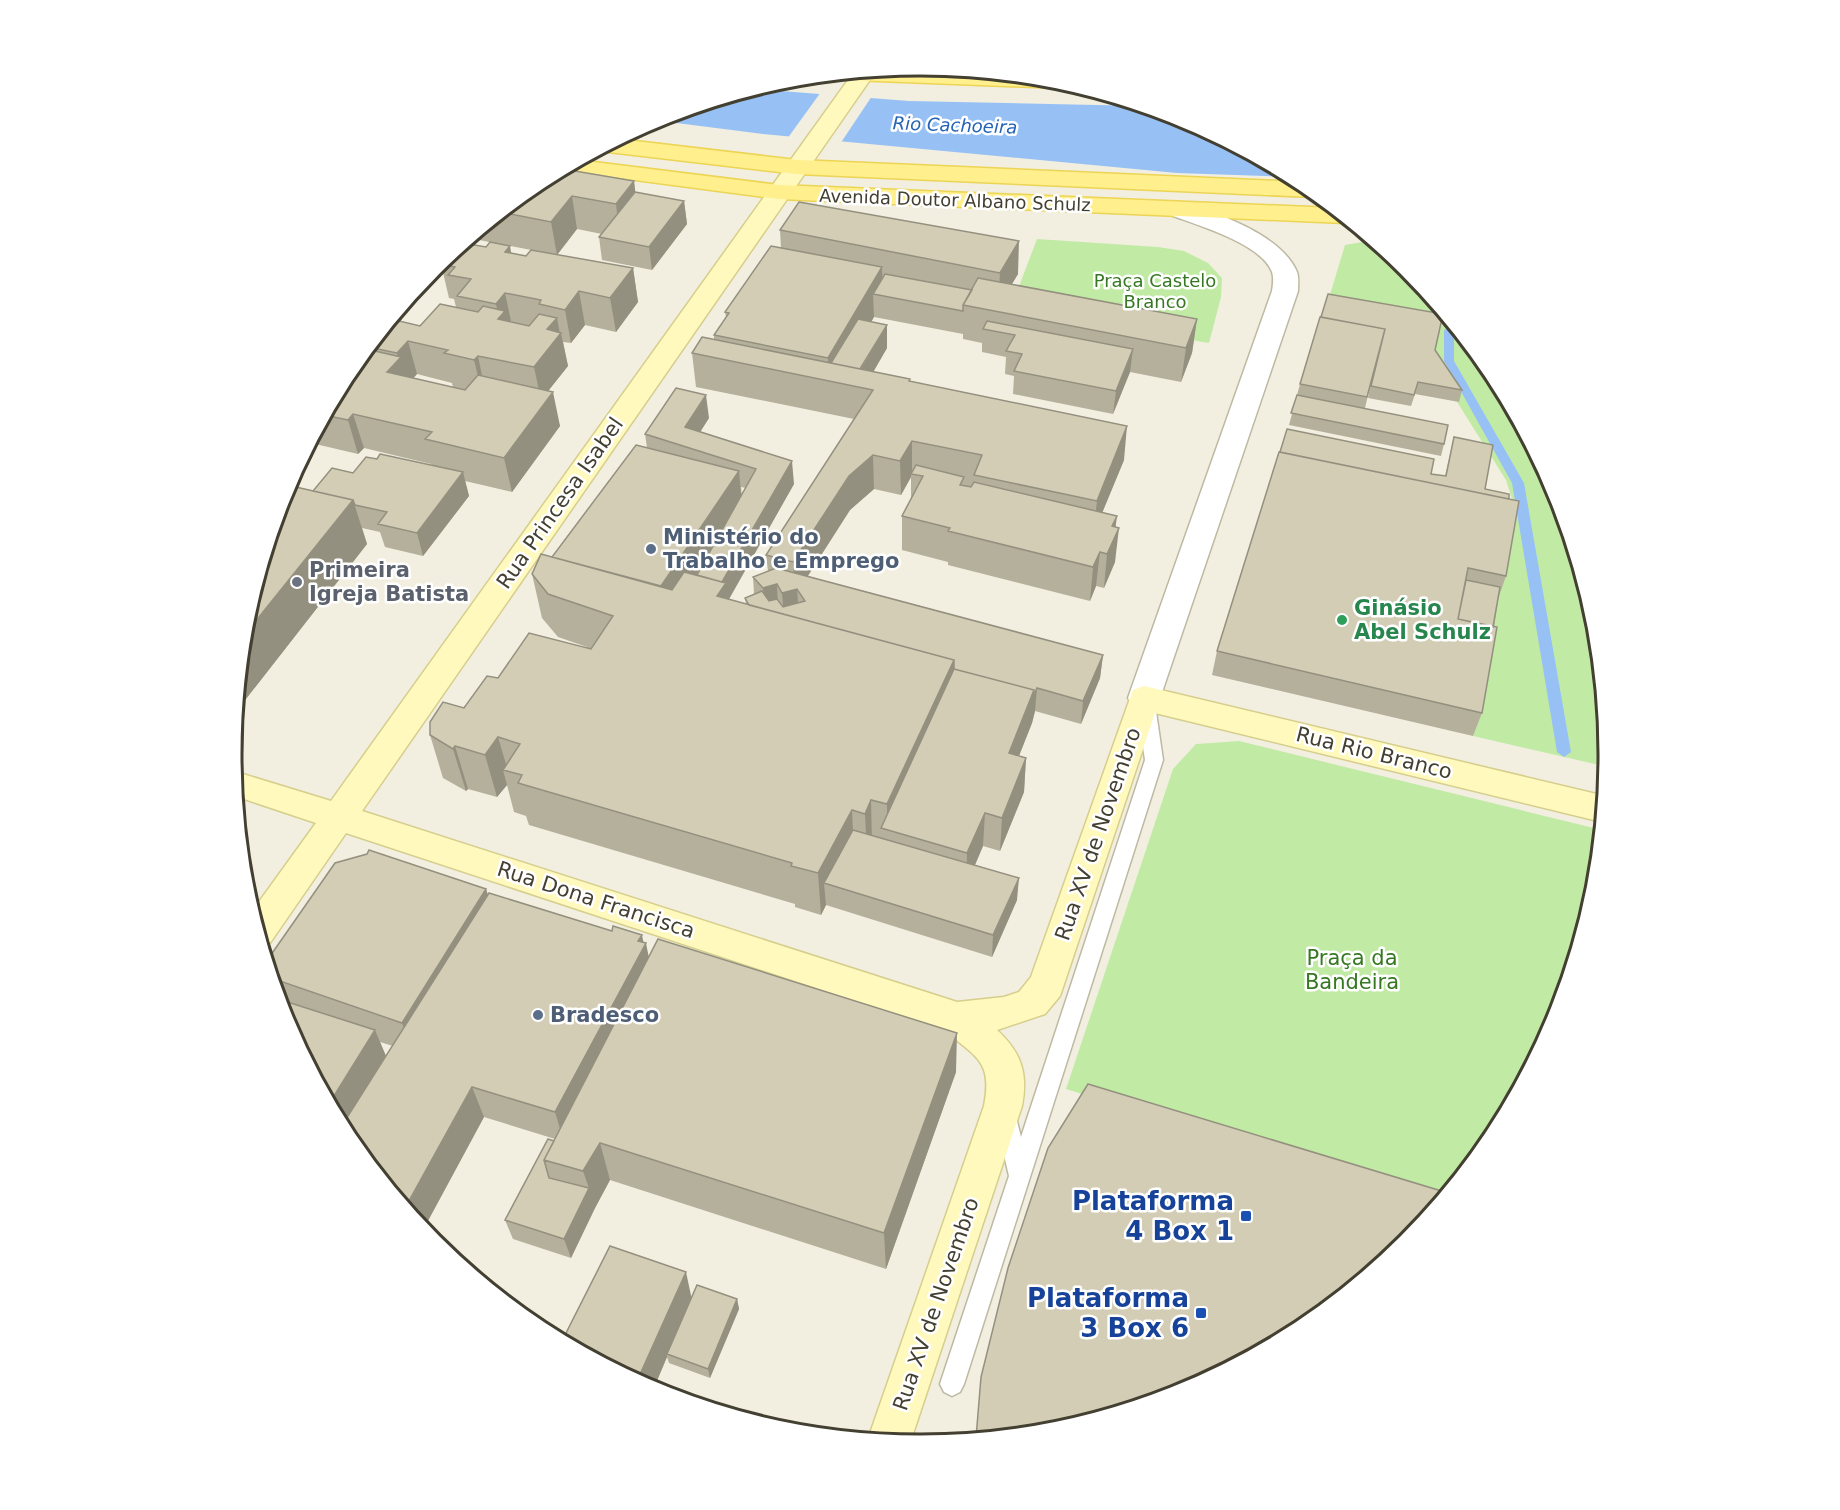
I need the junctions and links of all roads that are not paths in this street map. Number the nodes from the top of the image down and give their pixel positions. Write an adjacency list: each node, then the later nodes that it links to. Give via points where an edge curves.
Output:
1 (883, 78): 3 (main road)
2 (855, 80): 5 (main road, Rua Princesa Isabel)
3 (989, 80)
4 (622, 145): 5 (main road, Avenida Doutor Albano Schulz)
5 (802, 161): 7 (main road, Avenida Doutor Albano Schulz); 8 (main road, Rua Princesa Isabel)
6 (580, 168): 8 (main road, Avenida Doutor Albano Schulz)
7 (1294, 189)
8 (779, 192): 9 (main road, Avenida Doutor Albano Schulz); 14 (main road, Rua Princesa Isabel)
9 (1177, 209): 10 (main road, Avenida Doutor Albano Schulz); 11 (street, Rua XV de Novembro, via 1261,245 1285,274 1285,291)
10 (1331, 215)
11 (1144, 698): 13 (main road, Rua Rio Branco); 16 (main road, Rua XV de Novembro, via 1047,985 1032,1003 1005,1013); 18 (lane, via 1154,760)
12 (243, 786): 14 (main road, Rua Dona Francisca)
13 (1596, 807)
14 (339, 817): 15 (main road, Rua Princesa Isabel); 16 (main road, Rua Dona Francisca)
15 (263, 924)
16 (957, 1018): 17 (main road, Rua XV de Novembro, via 989,1046 1003,1065 1007,1083)
17 (1003, 1106): 18 (lane); 20 (main road, Rua XV de Novembro)
18 (1019, 1177): 19 (lane)
19 (952, 1384)
20 (892, 1433)

